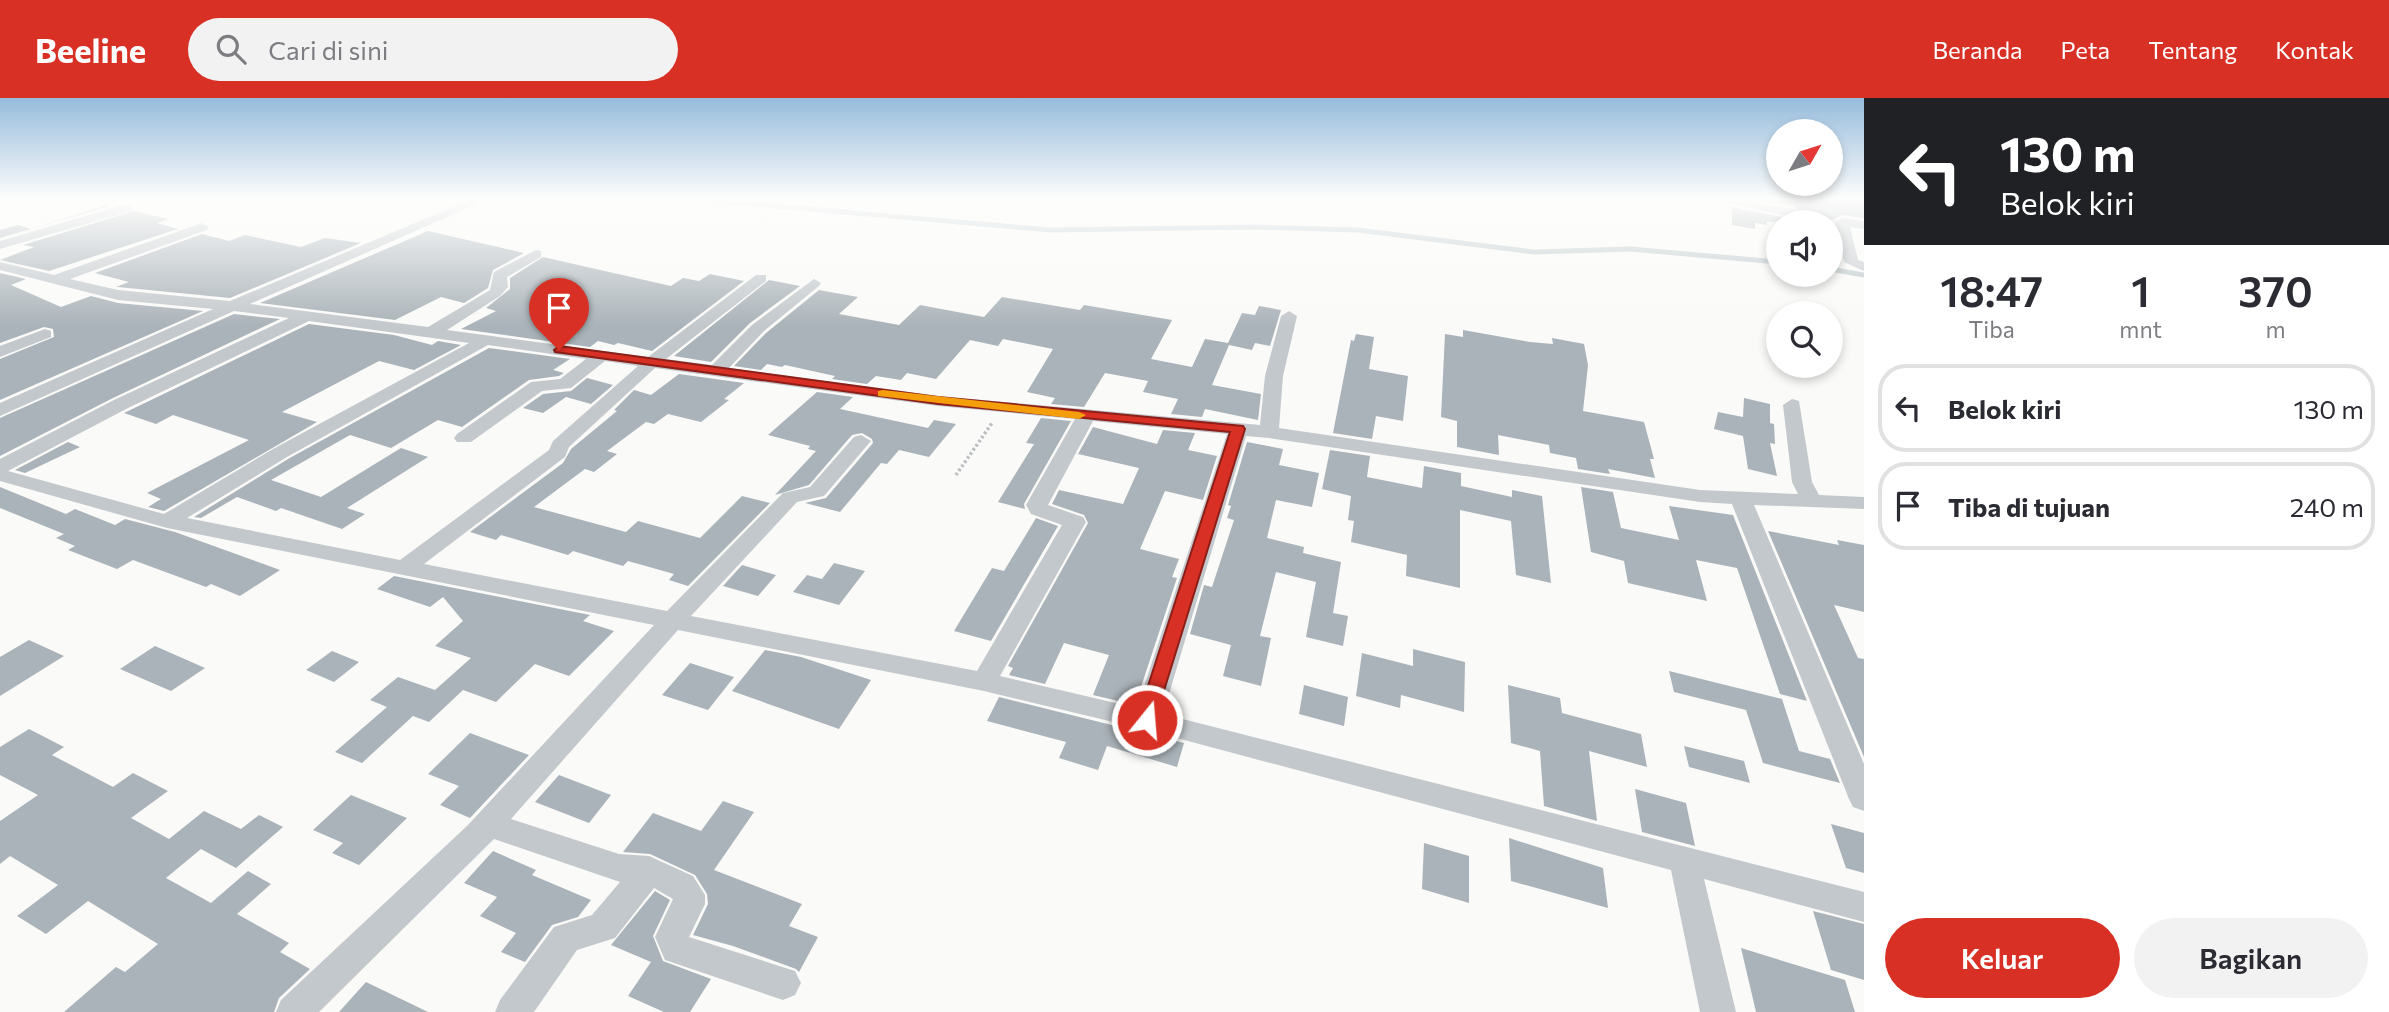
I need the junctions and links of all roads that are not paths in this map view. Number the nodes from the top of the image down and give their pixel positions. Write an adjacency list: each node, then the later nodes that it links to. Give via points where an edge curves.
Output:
1 (161, 242): 8 (street)
2 (382, 242): 10 (street)
3 (1843, 242): 6 (street, via 1851,262)
4 (536, 254): 13 (street, via 499,275 500,287 495,293)
5 (2, 267): 8 (street)
6 (1864, 267)
7 (761, 278): 18 (street)
8 (53, 280): 10 (street, via 118,295)
9 (814, 283): 19 (street, via 758,328)
10 (232, 306): 11 (street); 21 (street)
11 (307, 316): 13 (street); 27 (street)
12 (1289, 316): 24 (street, via 1274,376)
13 (432, 332): 15 (street)
14 (45, 334): 16 (street)
15 (488, 339): 17 (street); 32 (street)
16 (0, 352)
17 (602, 355): 18 (street); 25 (street, via 565,384 537,386)
18 (651, 363): 19 (street); 33 (street, via 559,445 558,453)
19 (715, 372): 22 (street)
20 (1791, 405): 30 (street, via 1802,482)
21 (0, 410)
22 (1086, 416): 23 (street); 35 (street, via 1037,505 1074,522)
23 (1238, 429): 24 (street); 36 (street)
24 (1269, 432): 29 (street)
25 (464, 438)
26 (861, 441): 34 (street, via 817,492 790,497)
27 (0, 467)
28 (0, 475): 32 (street)
29 (1741, 500): 30 (street); 37 (street)
30 (1813, 503): 31 (street)
31 (1864, 503)
32 (167, 521): 33 (street)
33 (405, 567): 34 (street)
34 (674, 619): 35 (street); 38 (street)
35 (984, 682): 36 (street)
36 (1147, 720): 39 (street)
37 (1864, 799)
38 (487, 824): 40 (street, via 619,868); 43 (street)
39 (1684, 859): 41 (street); 45 (street)
40 (649, 870): 42 (street, via 682,886 688,895 689,904 672,937 677,949); 44 (street, via 603,927 565,939)
41 (1864, 907)
42 (783, 983)
43 (294, 1012)
44 (513, 1012)
45 (1718, 1012)

